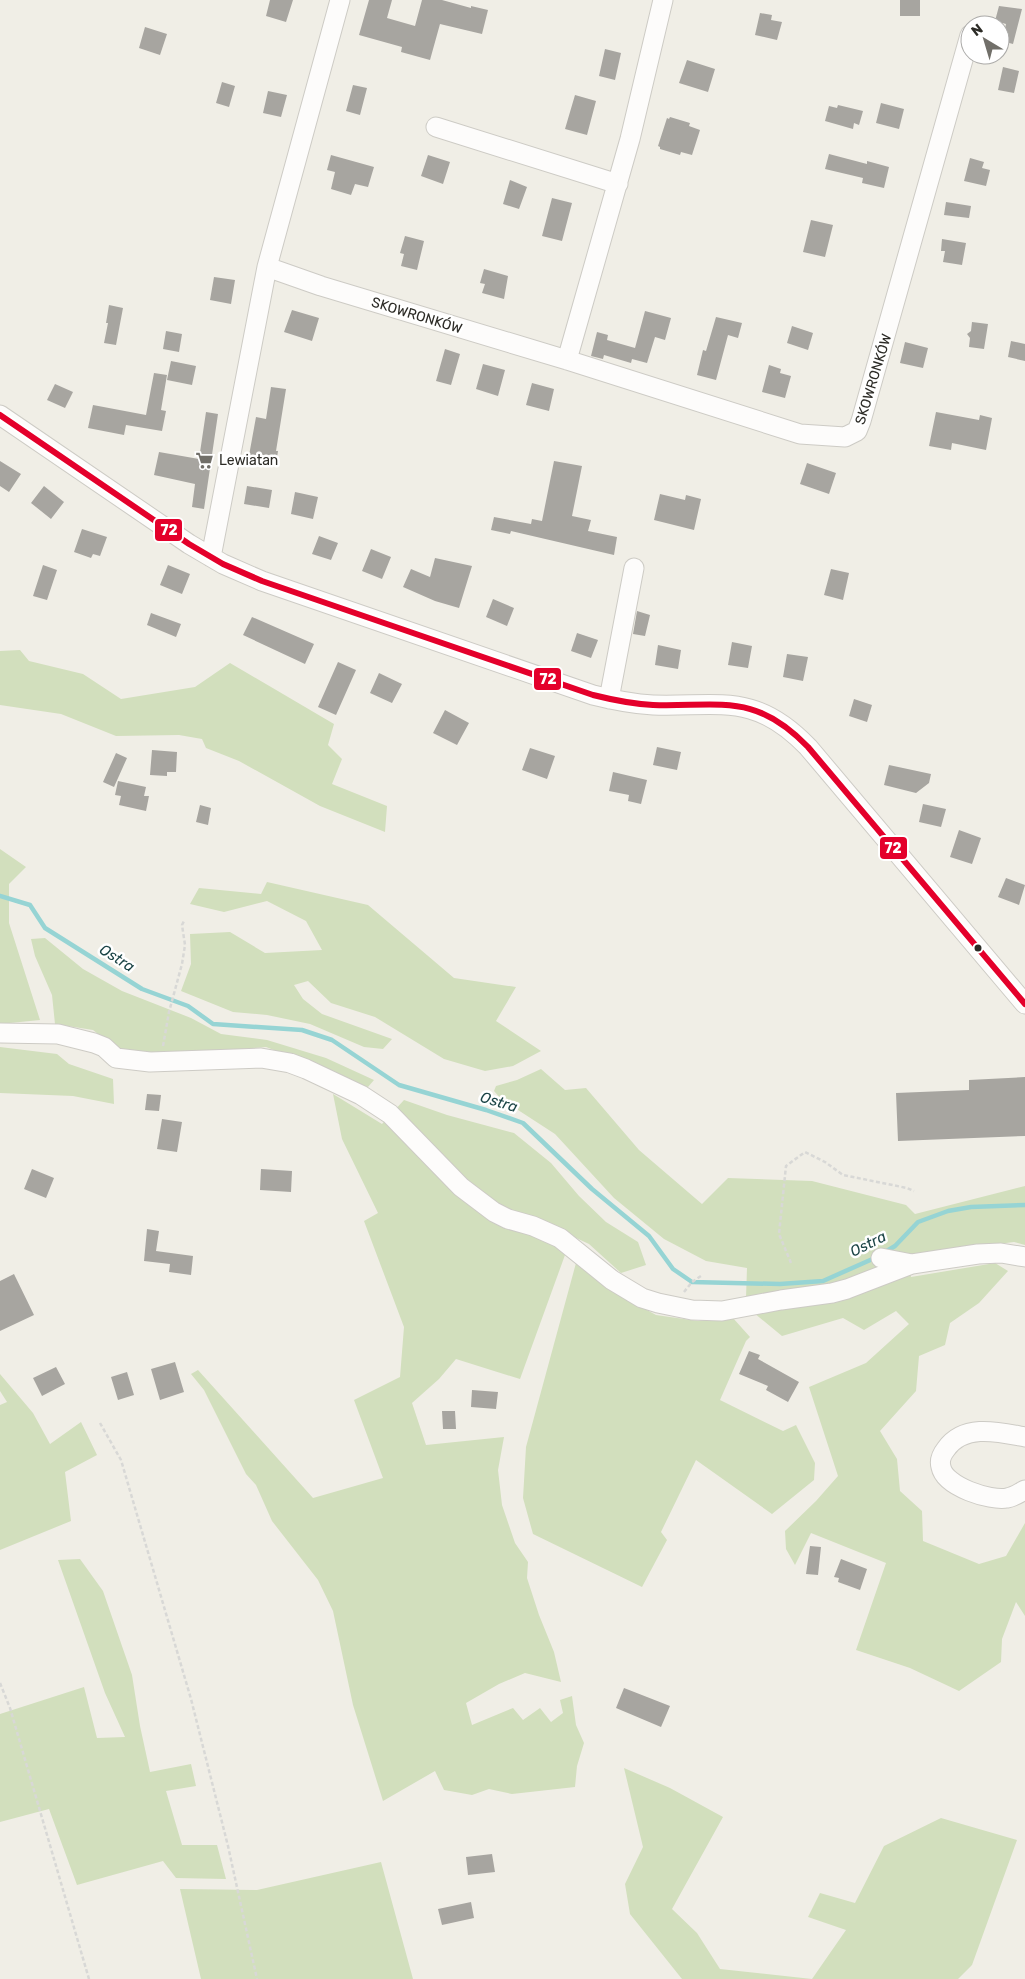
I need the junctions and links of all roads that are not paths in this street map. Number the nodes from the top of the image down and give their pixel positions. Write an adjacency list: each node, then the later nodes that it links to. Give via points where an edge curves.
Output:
1 (340, 0): 6 (street)
2 (663, 0): 5 (street)
3 (961, 65): 7 (street, SKOWRONKÓW, via 857,431 845,437 800,434)
4 (436, 127): 5 (street)
5 (618, 184): 7 (street)
6 (267, 267): 7 (street, SKOWRONKÓW); 9 (street)
7 (567, 360)
8 (0, 415): 9 (street)
9 (211, 557): 11 (street, via 271,584)
10 (634, 568): 11 (street)
11 (609, 699): 12 (street, via 651,705 741,706 766,714 784,725 808,747)
12 (1025, 1004)
13 (0, 1033): 16 (street, via 58,1034 104,1047 116,1058 150,1062 247,1058 275,1060 306,1069 340,1084 390,1114 461,1187 494,1212 560,1238 612,1280 642,1298 658,1303 709,1312 739,1309 832,1293)
14 (1025, 1257): 16 (street, via 978,1254)
15 (881, 1258): 16 (street)
16 (912, 1264)
17 (1025, 1437): 18 (street, via 972,1432 948,1446 941,1456 940,1467 954,1483 983,1496 1008,1498)
18 (1025, 1490)

